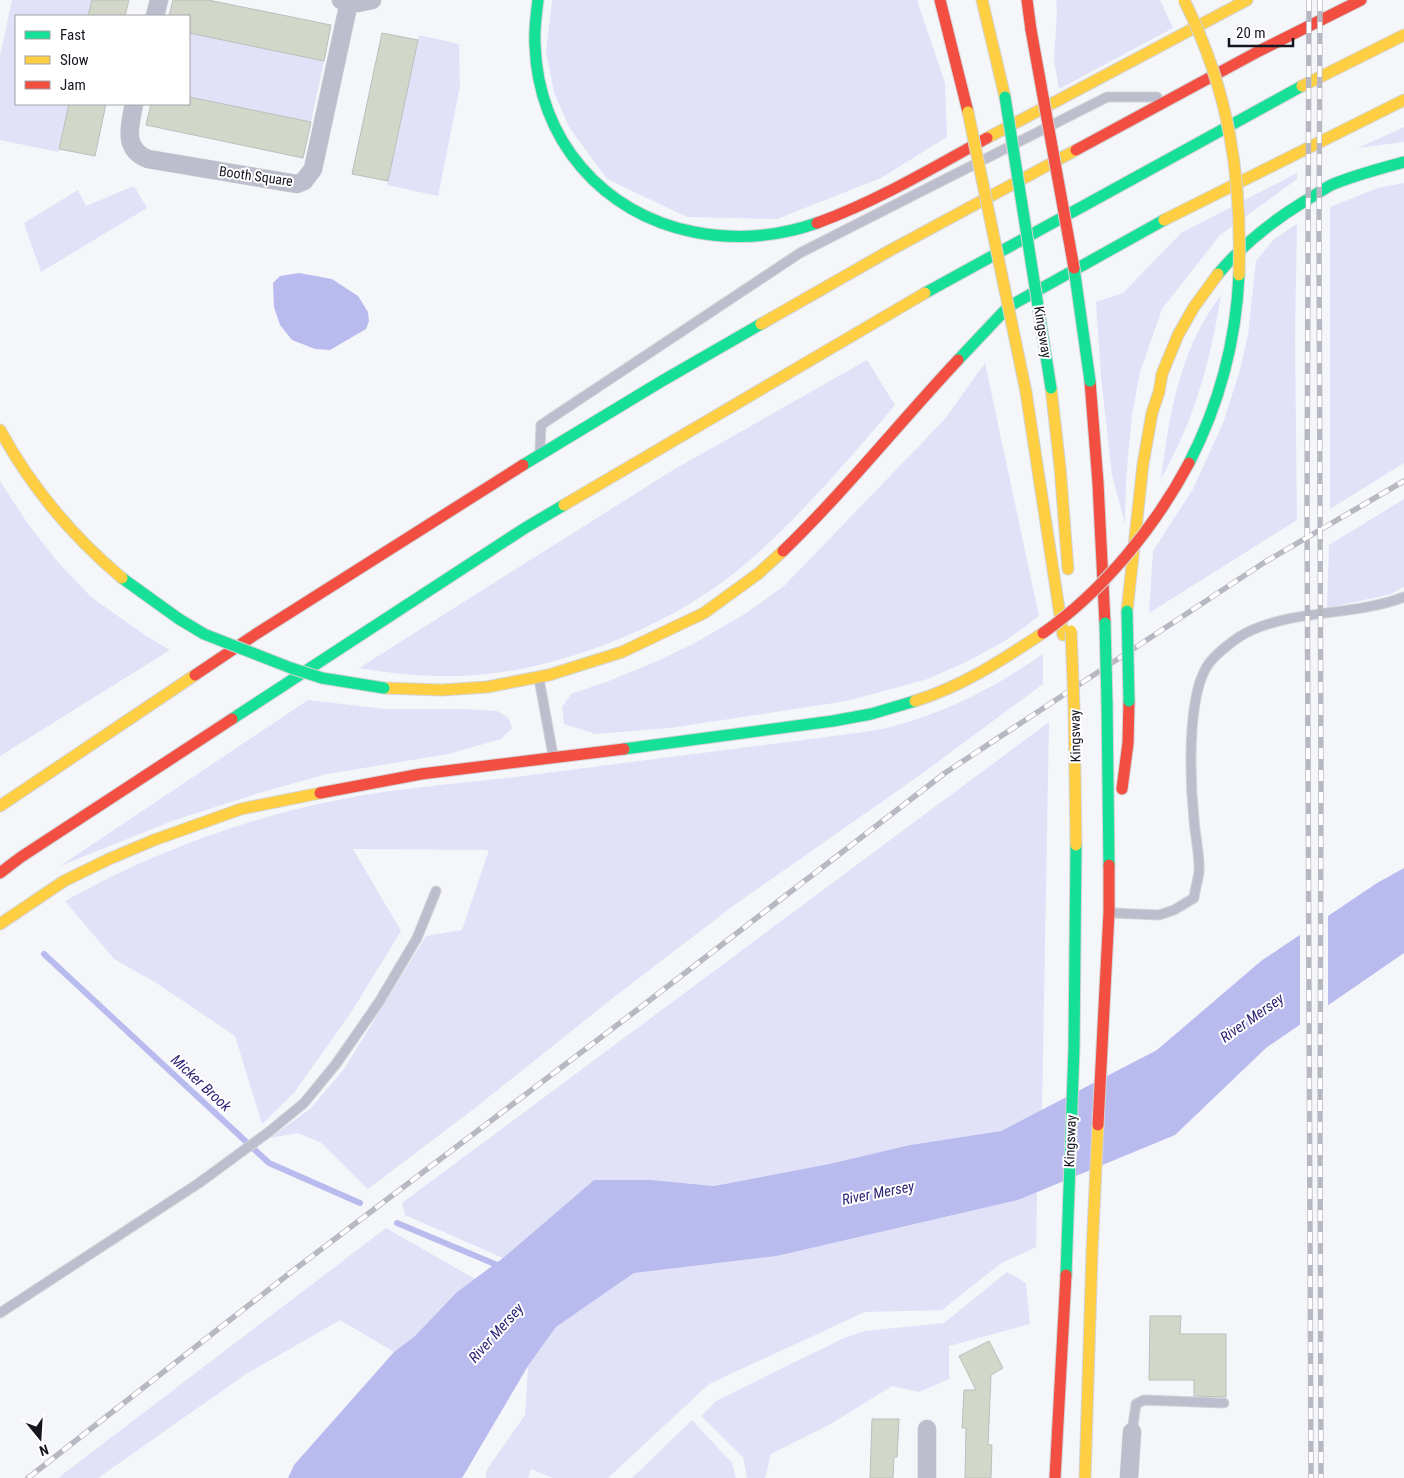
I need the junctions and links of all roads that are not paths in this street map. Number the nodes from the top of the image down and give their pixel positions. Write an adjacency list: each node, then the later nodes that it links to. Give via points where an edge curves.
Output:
1 (159, 0): 11 (street)
2 (372, 0): 10 (street)
3 (538, 0): 8 (highway, via 534,42 540,88 553,125 591,180 643,217 702,236 733,238 782,234 815,225 871,202)
4 (940, 0): 22 (highway, bridge, via 968,112 1026,392)
5 (982, 0): 19 (highway, Kingsway, bridge, via 1005,97 1051,388)
6 (1027, 0): 28 (highway, Kingsway, bridge, via 1078,293 1090,381 1105,623)
7 (1184, 0): 24 (highway, bridge, via 1219,88 1232,143 1240,246 1234,333 1212,413 1173,491 1124,559 1073,610 1025,646 943,692 872,714 833,721)
8 (1247, 0)
9 (1362, 0): 13 (highway, via 1258,51)
10 (345, 1): 15 (street, Booth Square, via 313,170 297,184 139,156 131,146 130,137)
11 (155, 15)
12 (1404, 35): 26 (highway, via 1274,100 915,298 524,528)
13 (1175, 97): 18 (highway, via 889,251); 18 (lane, via 1107,97 800,253 541,425)
14 (1404, 100): 23 (highway, via 1141,232 1008,307 827,507 745,584 704,613 631,648)
15 (134, 105)
16 (1404, 162): 28 (highway, bridge, via 1330,186 1255,235 1204,292 1178,335 1162,374 1142,464 1131,564 1127,611 1128,743)
17 (0, 430): 23 (highway, bridge, via 36,486 80,539 127,582 204,634 291,668 352,684 442,690 487,687)
18 (540, 455): 25 (highway, via 256,634)
19 (1069, 577)
20 (1070, 595): 22 (highway)
21 (1404, 597): 28 (lane, via 1369,608 1281,621 1251,630 1210,662 1202,677 1193,719 1193,815 1199,871 1194,898 1159,915)
22 (1067, 633): 35 (highway, Kingsway, via 1075,731 1075,1000)
23 (538, 677): 24 (lane)
24 (554, 758): 29 (highway, via 421,774 241,809 109,859 64,881)
25 (0, 806)
26 (0, 873)
27 (436, 891): 30 (lane, via 417,938 379,1002 304,1103 199,1183)
28 (1109, 908): 36 (highway, Kingsway, via 1092,1252)
29 (0, 924)
30 (0, 1313)
31 (1224, 1403): 33 (lane, via 1144,1400 1136,1404)
32 (927, 1429): 34 (street)
33 (1132, 1432): 37 (street)
34 (927, 1478)
35 (1055, 1478)
36 (1085, 1478)
37 (1129, 1478)

